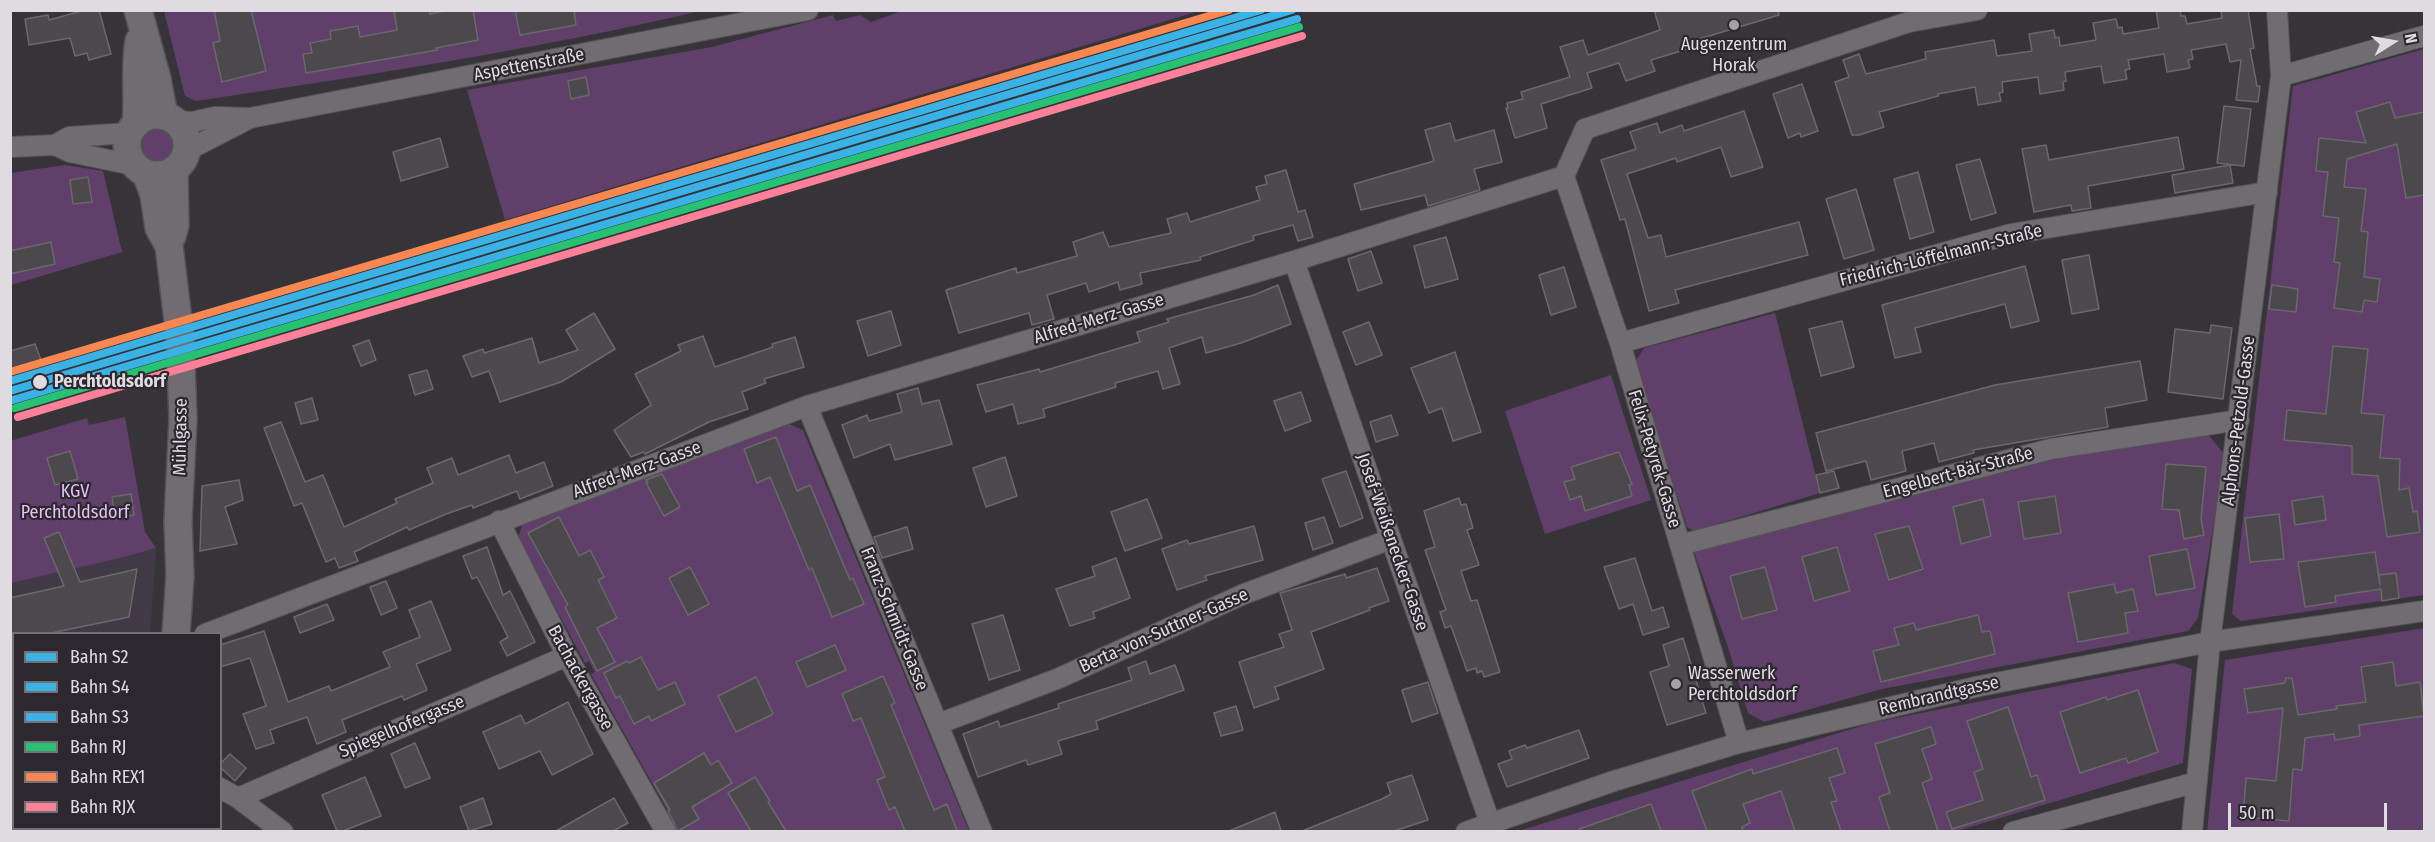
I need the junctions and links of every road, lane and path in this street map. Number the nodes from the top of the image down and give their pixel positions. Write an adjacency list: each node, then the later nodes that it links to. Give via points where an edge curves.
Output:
1 (1977, 10): 14 (street, via 1910,22 1585,129)
2 (2277, 10): 6 (street, Alphons-Petzold-Gasse)
3 (805, 11): 8 (street, Aspettenstraße)
4 (140, 20): 7 (street, Mühlgasse); 9 (street, Mühlgasse, via 135,61 137,107)
5 (2424, 36): 6 (street)
6 (2281, 76): 15 (street, Alphons-Petzold-Gasse)
7 (169, 118): 8 (street, Aspettenstraße, via 192,122 215,117); 9 (street, via 146,117); 12 (street, Mühlgasse, via 184,131)
8 (250, 118): 12 (street, Aspettenstraße)
9 (132, 128): 10 (street, via 69,137); 13 (street, Mühlgasse, via 128,153)
10 (55, 145): 11 (street); 13 (street)
11 (10, 147)
12 (180, 160): 13 (street, via 160,175); 16 (street, Mühlgasse, via 175,225)
13 (140, 169): 16 (street, Mühlgasse, via 154,195 159,228)
14 (1564, 176): 17 (street, Alfred-Merz-Gasse); 18 (street, Felix-Petyrek-Gasse)
15 (2267, 192): 18 (street, Friedrich-Löffelmann-Straße, via 2011,234); 20 (street, Alphons-Petzold-Gasse)
16 (169, 246): 21 (street, Mühlgasse, via 180,338 183,419)
17 (1294, 261): 19 (street, Alfred-Merz-Gasse); 23 (street, Josef-Weißenecker-Gasse)
18 (1620, 343): 24 (street, Felix-Petyrek-Gasse)
19 (807, 406): 22 (street, Alfred-Merz-Gasse); 31 (street, Franz-Schmidt-Gasse)
20 (2239, 420): 24 (street, Engelbert-Bär-Straße, via 2051,449); 29 (street, Alphons-Petzold-Gasse)
21 (178, 521): 26 (street, Mühlgasse, via 166,551); 27 (street, Mühlgasse)
22 (499, 521): 28 (street, Alfred-Merz-Gasse); 30 (street, Bachackergasse)
23 (1391, 539): 31 (street, Berta-von-Suttner-Gasse, via 1244,594 1057,679); 35 (street, Josef-Weißenecker-Gasse)
24 (1680, 545): 32 (street, Felix-Petyrek-Gasse)
25 (2424, 611): 29 (street, Rembrandtgasse)
26 (158, 632)
27 (176, 632)
28 (208, 632)
29 (2210, 642): 32 (street, Rembrandtgasse, via 1980,686); 33 (street, Alphons-Petzold-Gasse)
30 (567, 656): 34 (street, Spiegelhofergasse); 37 (street, Bachackergasse)
31 (938, 724): 38 (street, Franz-Schmidt-Gasse)
32 (1739, 743): 35 (street, Rembrandtgasse, via 1614,781)
33 (2197, 782): 40 (street); 41 (street, Alphons-Petzold-Gasse)
34 (229, 793): 36 (street)
35 (1490, 827): 39 (street, Rembrandtgasse)
36 (283, 831)
37 (666, 831)
38 (982, 831)
39 (1466, 831)
40 (2013, 831)
41 (2192, 831)

